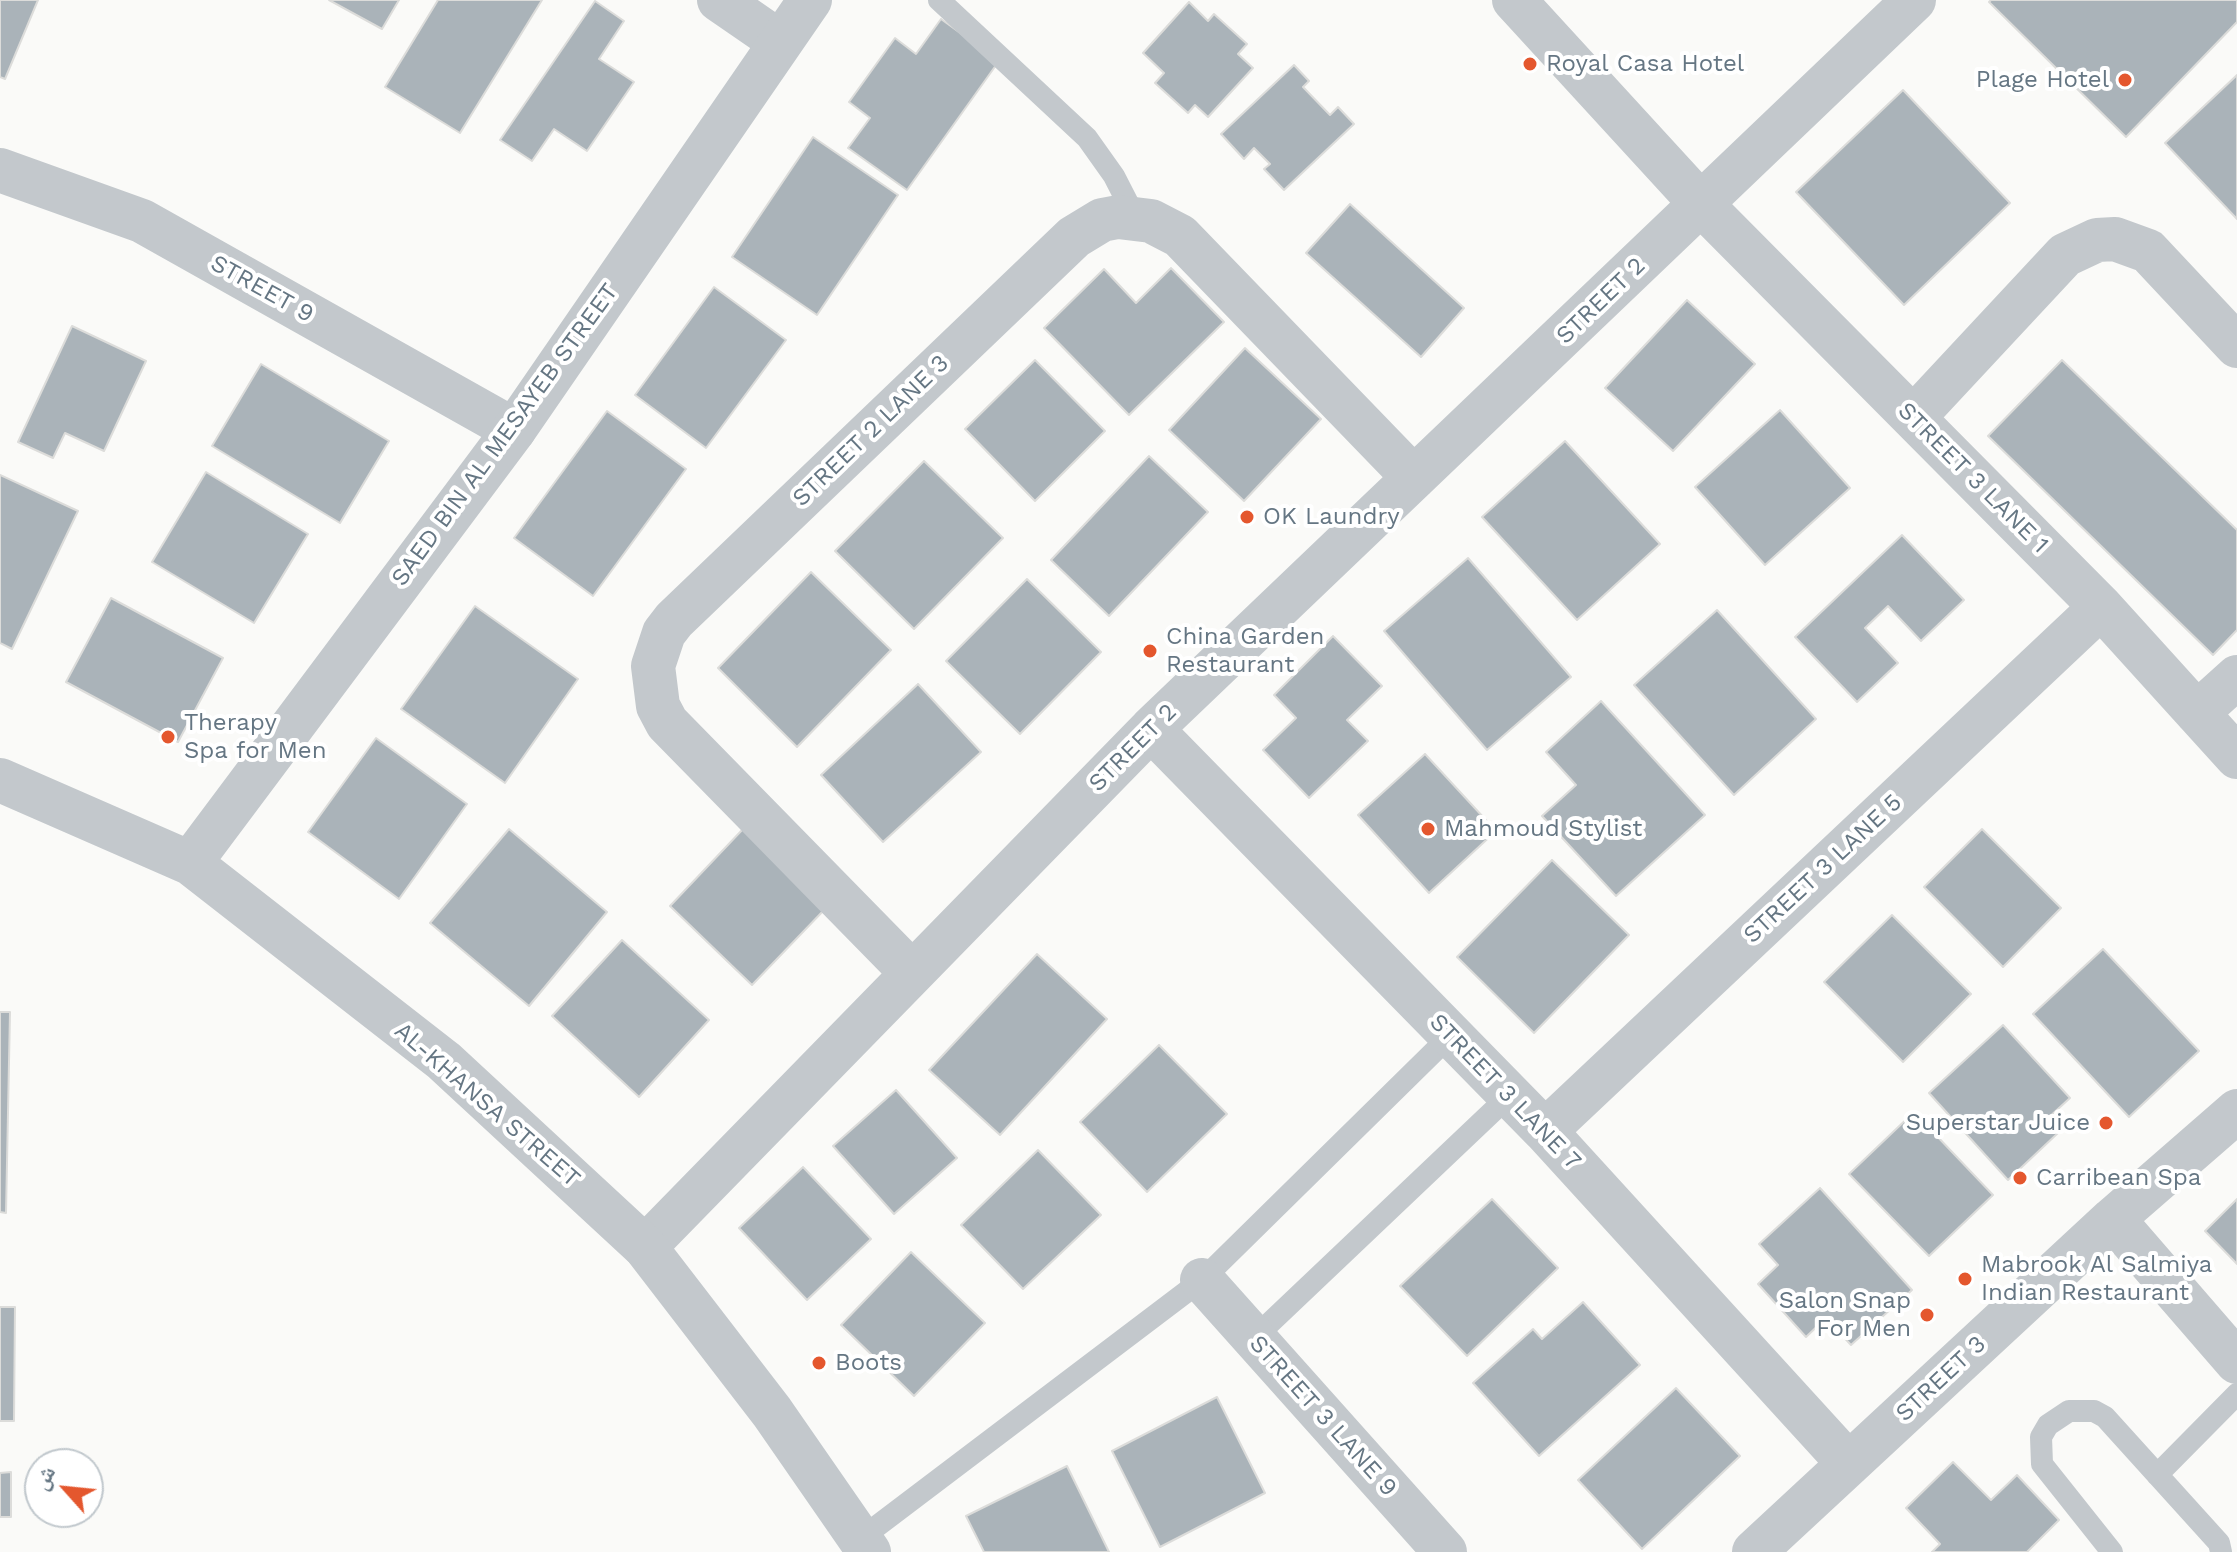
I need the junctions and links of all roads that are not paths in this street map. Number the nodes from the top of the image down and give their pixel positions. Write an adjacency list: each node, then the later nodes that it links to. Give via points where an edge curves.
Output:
1 (719, 0): 6 (street)
2 (810, 0): 6 (street, SAED BIN AL MESAYEB STREET)
3 (939, 0): 9 (lane, via 1087,138)
4 (1514, 0): 8 (street, STREET 3 LANE 1)
5 (1914, 0): 8 (street, STREET 2)
6 (780, 42): 12 (street, SAED BIN AL MESAYEB STREET)
7 (0, 170): 12 (street, STREET 9, via 142,221)
8 (1702, 205): 11 (street, STREET 3 LANE 1); 13 (street, STREET 2)
9 (1135, 217): 13 (street, via 1180,236); 21 (street, STREET 2 LANE 3, via 1102,220 1074,237 674,620 657,649 653,686 667,723)
10 (2237, 346): 11 (street, via 2148,251 2115,239 2097,240 2065,255)
11 (1914, 417): 14 (street, STREET 3 LANE 1)
12 (514, 430): 20 (street, SAED BIN AL MESAYEB STREET)
13 (1414, 478): 17 (street, STREET 2)
14 (2101, 607): 16 (street, STREET 3 LANE 1); 25 (street, STREET 3 LANE 5)
15 (2237, 677): 16 (street)
16 (2197, 713): 18 (street, STREET 3 LANE 1)
17 (1151, 729): 21 (street, STREET 2); 22 (street, STREET 3 LANE 7)
18 (2237, 757)
19 (0, 780): 20 (street, AL-KHANSA STREET)
20 (190, 863): 27 (street, AL-KHANSA STREET, via 444,1061)
21 (912, 973): 27 (street, STREET 2)
22 (1451, 1035): 23 (street, STREET 3 LANE 7); 28 (lane)
23 (1510, 1095): 25 (street, STREET 3 LANE 7); 29 (lane)
24 (2237, 1111): 26 (street, STREET 3)
25 (1545, 1131): 32 (street, STREET 3 LANE 7)
26 (2113, 1219): 30 (street); 32 (street, STREET 3)
27 (645, 1247): 34 (street, AL-KHANSA STREET, via 772,1412)
28 (1202, 1280): 29 (street, STREET 3 LANE 9); 34 (lane)
29 (1254, 1338): 35 (street, STREET 3 LANE 9)
30 (2237, 1362)
31 (2237, 1394): 33 (lane)
32 (1849, 1464): 36 (street, STREET 3)
33 (2157, 1475): 37 (lane, via 2094,1411 2069,1411 2048,1425 2041,1437 2042,1464); 38 (lane, via 2219,1543)
34 (865, 1546)
35 (1445, 1552)
36 (1754, 1552)
37 (2112, 1552)
38 (2221, 1552)

